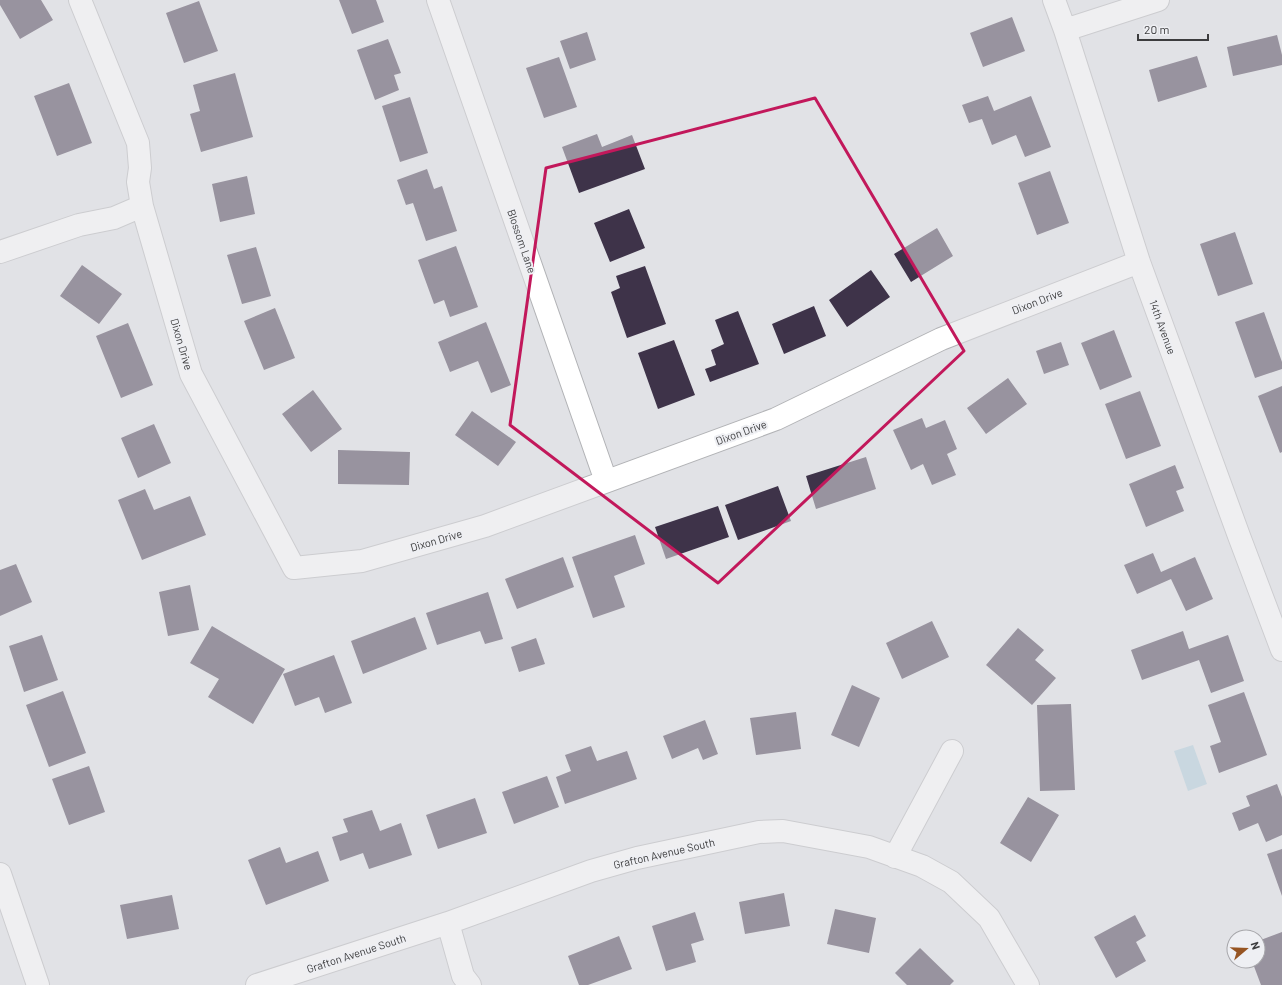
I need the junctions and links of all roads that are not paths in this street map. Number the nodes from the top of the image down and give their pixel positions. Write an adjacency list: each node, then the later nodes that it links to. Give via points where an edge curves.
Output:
1 (80, 0): 6 (street, Dixon Drive, via 138,143 138,182)
2 (438, 0): 9 (street, Blossom Lane)
3 (1054, 0): 5 (street, 14th Avenue)
4 (1158, 0): 5 (street)
5 (1065, 30): 8 (street, 14th Avenue)
6 (142, 206): 7 (street, via 114,218 79,225); 9 (street, Dixon Drive, via 191,374 294,568 362,561 485,526)
7 (0, 252)
8 (1139, 262): 9 (street, Dixon Drive, via 941,339 776,418); 10 (street, 14th Avenue)
9 (606, 481)
10 (1282, 650)
11 (952, 751): 12 (street)
12 (895, 856): 14 (street, Grafton Avenue South, via 869,847 791,832 759,832 637,858 591,871); 18 (street, Grafton Avenue South, via 922,866 951,882 989,918)
13 (0, 874): 15 (street)
14 (448, 923): 16 (street, Grafton Avenue South); 17 (street, via 463,976)
15 (38, 985)
16 (257, 985)
17 (470, 985)
18 (1028, 985)

